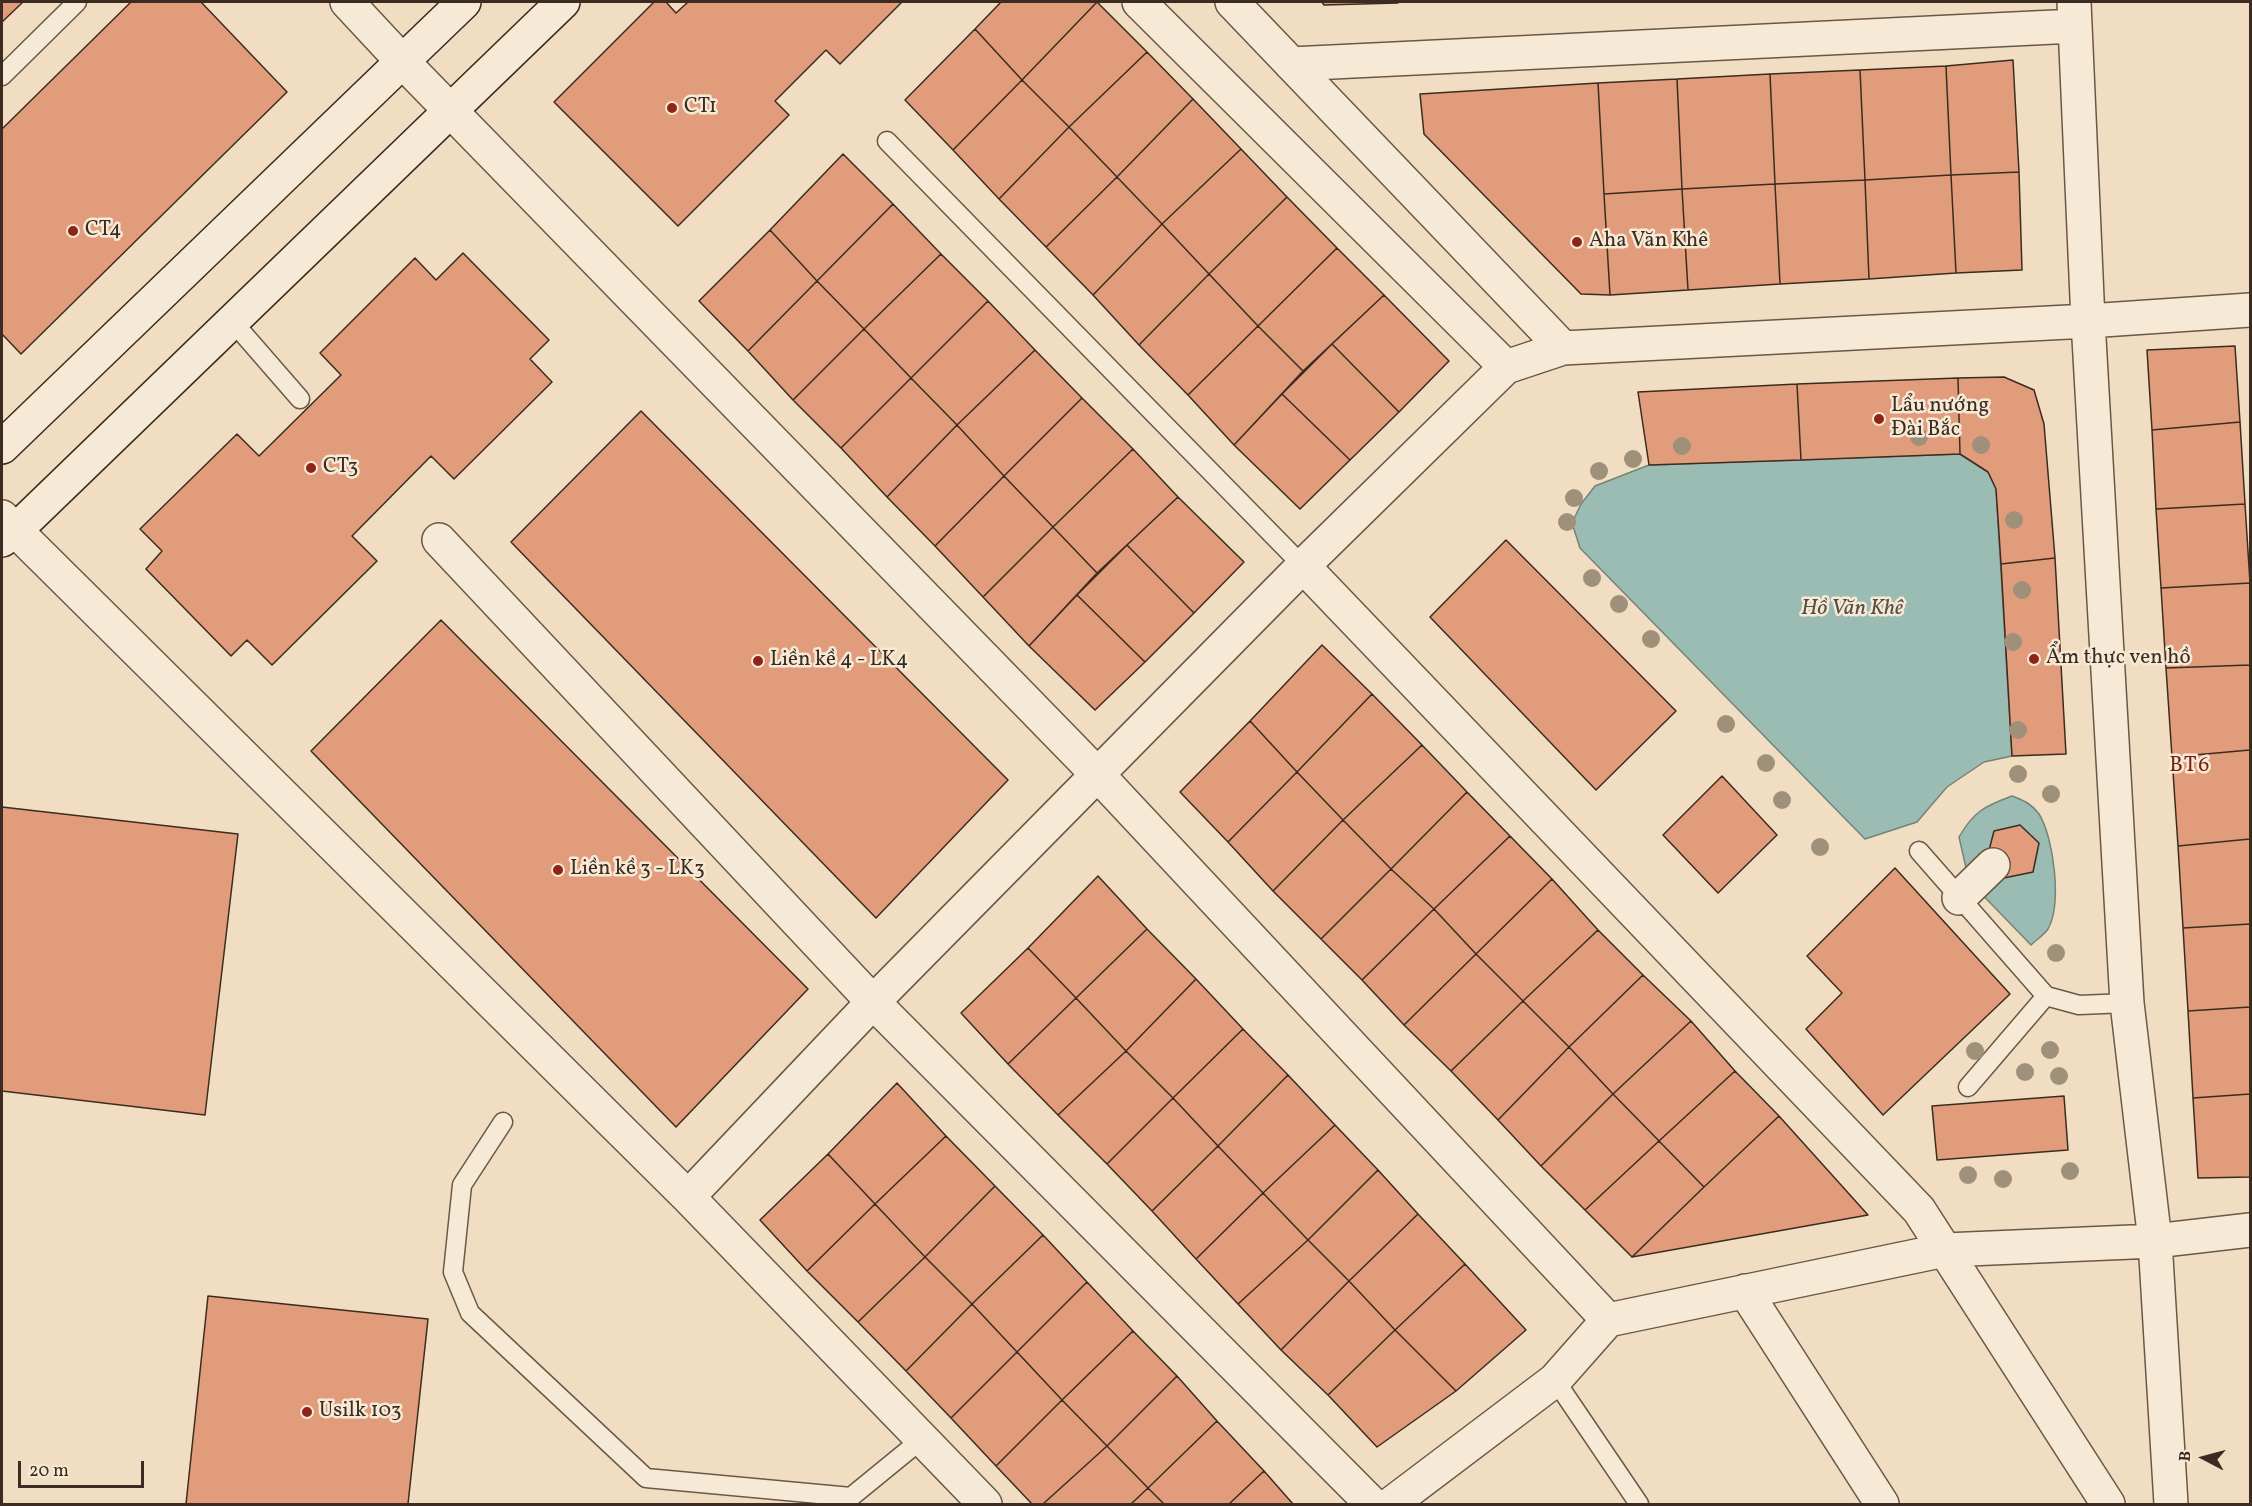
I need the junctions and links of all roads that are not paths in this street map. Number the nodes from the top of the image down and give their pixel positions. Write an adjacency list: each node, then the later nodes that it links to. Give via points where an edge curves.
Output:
1 (77, 2): 10 (lane)
2 (347, 2): 8 (street)
3 (464, 2): 8 (street)
4 (563, 2): 11 (street)
5 (1139, 2): 17 (street)
6 (1232, 2): 9 (street)
7 (2074, 14): 9 (street); 14 (street)
8 (402, 61): 11 (street); 19 (street)
9 (1291, 64): 16 (street)
10 (2, 76)
11 (449, 109): 15 (street); 23 (street)
12 (887, 141): 22 (lane)
13 (2250, 310): 14 (street)
14 (2088, 321): 16 (street); 29 (street)
15 (233, 322): 18 (lane); 20 (street)
16 (1563, 348): 17 (street)
17 (1506, 367): 22 (street)
18 (300, 399)
19 (2, 447)
20 (6, 529): 32 (street)
21 (439, 540): 28 (street)
22 (1303, 566): 23 (street); 35 (street, via 1919,1210)
23 (1098, 775): 28 (street); 37 (street)
24 (1919, 851): 26 (lane)
25 (1993, 865): 26 (street)
26 (1959, 898): 27 (lane)
27 (2046, 996): 29 (lane, via 2079,1005); 30 (lane)
28 (873, 1002): 32 (street); 42 (street)
29 (2127, 1003): 34 (street)
30 (1968, 1087)
31 (503, 1122): 40 (lane, via 462,1185 453,1272 470,1313 646,1478)
32 (688, 1197): 39 (street)
33 (2250, 1230): 34 (street)
34 (2154, 1241): 35 (street); 47 (street)
35 (1945, 1250): 36 (street); 46 (street)
36 (1745, 1291): 37 (street); 45 (street)
37 (1608, 1320): 38 (street)
38 (1555, 1380): 43 (street); 44 (lane)
39 (922, 1439): 40 (lane); 41 (street)
40 (852, 1501)
41 (985, 1504)
42 (1372, 1504)
43 (1391, 1504)
44 (1639, 1504)
45 (1882, 1504)
46 (2108, 1504)
47 (2171, 1504)

